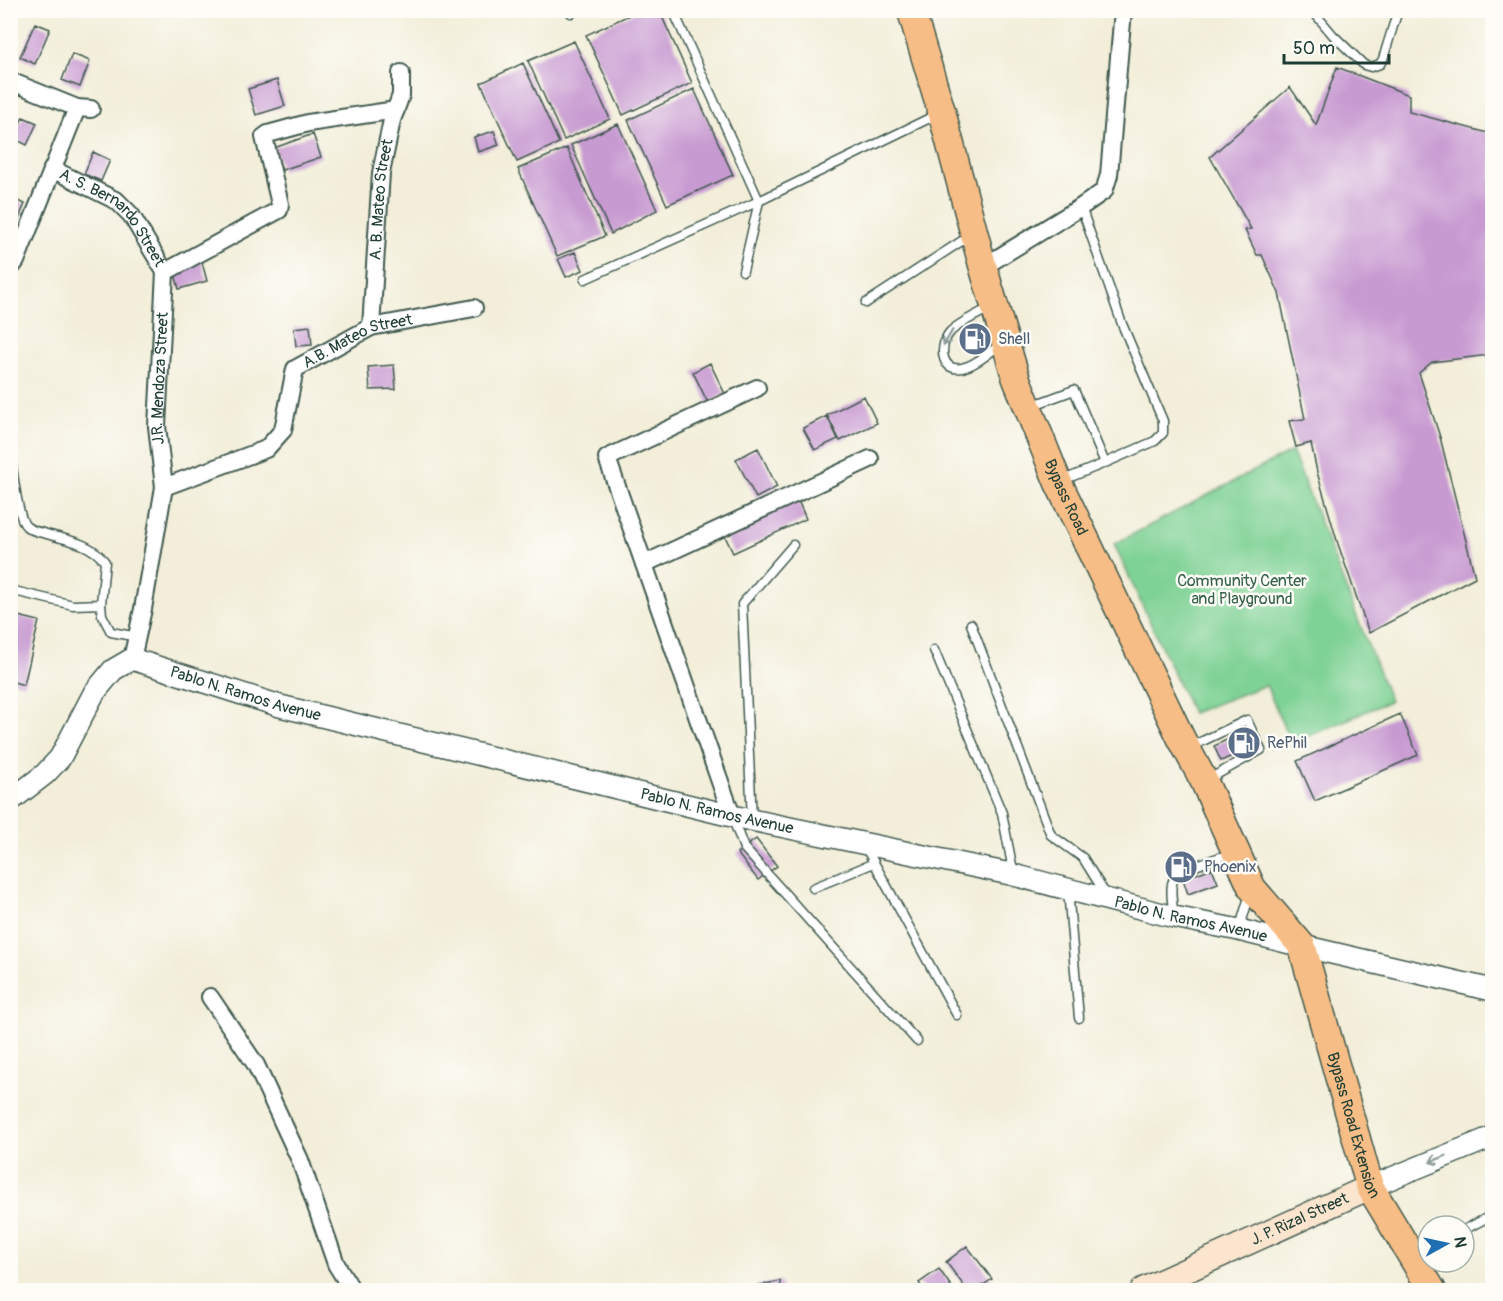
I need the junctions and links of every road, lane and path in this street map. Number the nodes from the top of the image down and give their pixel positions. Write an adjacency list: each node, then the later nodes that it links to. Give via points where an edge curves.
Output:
1 (673, 10): 11 (lane)
2 (911, 10): 9 (main road, Bypass Road)
3 (1123, 10): 12 (street, via 1109,175 1104,191)
4 (1312, 10): 5 (lane, via 1364,65 1371,67 1383,59)
5 (1398, 10)
6 (401, 73): 8 (street, A. B. Mateo Street)
7 (10, 81): 10 (street, via 84,108)
8 (396, 110): 17 (street, via 308,123 268,134 264,137 279,210); 22 (street, A. B. Mateo Street, via 381,174)
9 (942, 113): 11 (lane); 13 (main road, Bypass Road)
10 (52, 169): 15 (street); 17 (street, A. S. Bernardo Street, via 117,201 131,215)
11 (759, 201): 16 (lane); 18 (lane)
12 (1081, 207): 14 (street); 28 (lane, via 1122,324 1163,421 1163,433 1155,441)
13 (974, 233): 14 (main road, Bypass Road); 19 (lane)
14 (983, 267): 20 (main road, Bypass Road)
15 (10, 268)
16 (743, 271)
17 (165, 272): 30 (street, J.R. Mendoza Street, via 157,426)
18 (585, 279)
19 (866, 303)
20 (994, 305): 23 (main road, Bypass Road); 23 (lane, one-way to 23, via 950,332 942,352 946,363 963,368)
21 (474, 308): 22 (street, A.B. Mateo Street)
22 (371, 327): 30 (street, A.B. Mateo Street, via 295,369 283,430 266,449)
23 (1005, 341): 25 (main road, Bypass Road)
24 (757, 388): 32 (street, via 607,458)
25 (1028, 407): 28 (lane, via 1074,390); 29 (main road, Bypass Road)
26 (10, 454): 34 (lane, via 26,526 88,546 105,562)
27 (870, 459): 32 (street)
28 (1105, 463): 29 (lane)
29 (1058, 482): 39 (main road, Bypass Road)
30 (164, 487): 36 (street, J.R. Mendoza Street)
31 (793, 545): 42 (lane, via 742,604)
32 (644, 564): 42 (street)
33 (10, 590): 34 (lane, via 73,605)
34 (101, 604): 36 (lane, via 111,632)
35 (970, 624): 50 (lane, via 1051,836 1083,858)
36 (138, 637): 38 (street, J.R. Mendoza Street)
37 (934, 650): 46 (lane, via 1002,813 1012,866)
38 (132, 659): 41 (street, via 113,670 94,693 60,758); 42 (street, Pablo N. Ramos Avenue, via 280,706)
39 (1187, 748): 40 (main road, Bypass Road); 40 (lane, via 1247,720 1261,750)
40 (1204, 781): 44 (main road, Bypass Road)
41 (10, 801)
42 (742, 818): 43 (street, Pablo N. Ramos Avenue); 58 (lane, via 744,848)
43 (863, 843): 45 (lane); 46 (street, Pablo N. Ramos Avenue)
44 (1236, 851): 48 (main road, Bypass Road); 51 (lane, via 1174,877)
45 (874, 863): 47 (lane); 56 (lane)
46 (1010, 874): 49 (street, Pablo N. Ramos Avenue)
47 (813, 888)
48 (1252, 888): 52 (lane); 53 (main road, Bypass Road)
49 (1068, 889): 50 (street, Pablo N. Ramos Avenue); 57 (lane)
50 (1110, 900): 51 (street, Pablo N. Ramos Avenue)
51 (1174, 917): 52 (street, Pablo N. Ramos Avenue)
52 (1239, 930): 53 (street, Pablo N. Ramos Avenue)
53 (1302, 946): 54 (street, Pablo N. Ramos Avenue); 60 (main road, Bypass Road Extension)
54 (1492, 990)
55 (210, 997): 63 (street, via 256,1065 300,1160 336,1264)
56 (957, 1015)
57 (1079, 1018)
58 (916, 1041)
59 (1492, 1137): 60 (street, J. P. Rizal Street, one-way to 60)
60 (1370, 1187): 64 (main road, J. P. Rizal Street); 65 (main road, Bypass Road Extension, via 1416,1256)
61 (1492, 1215): 62 (lane)
62 (1476, 1224)
63 (352, 1290)
64 (1143, 1290)
65 (1432, 1290)

